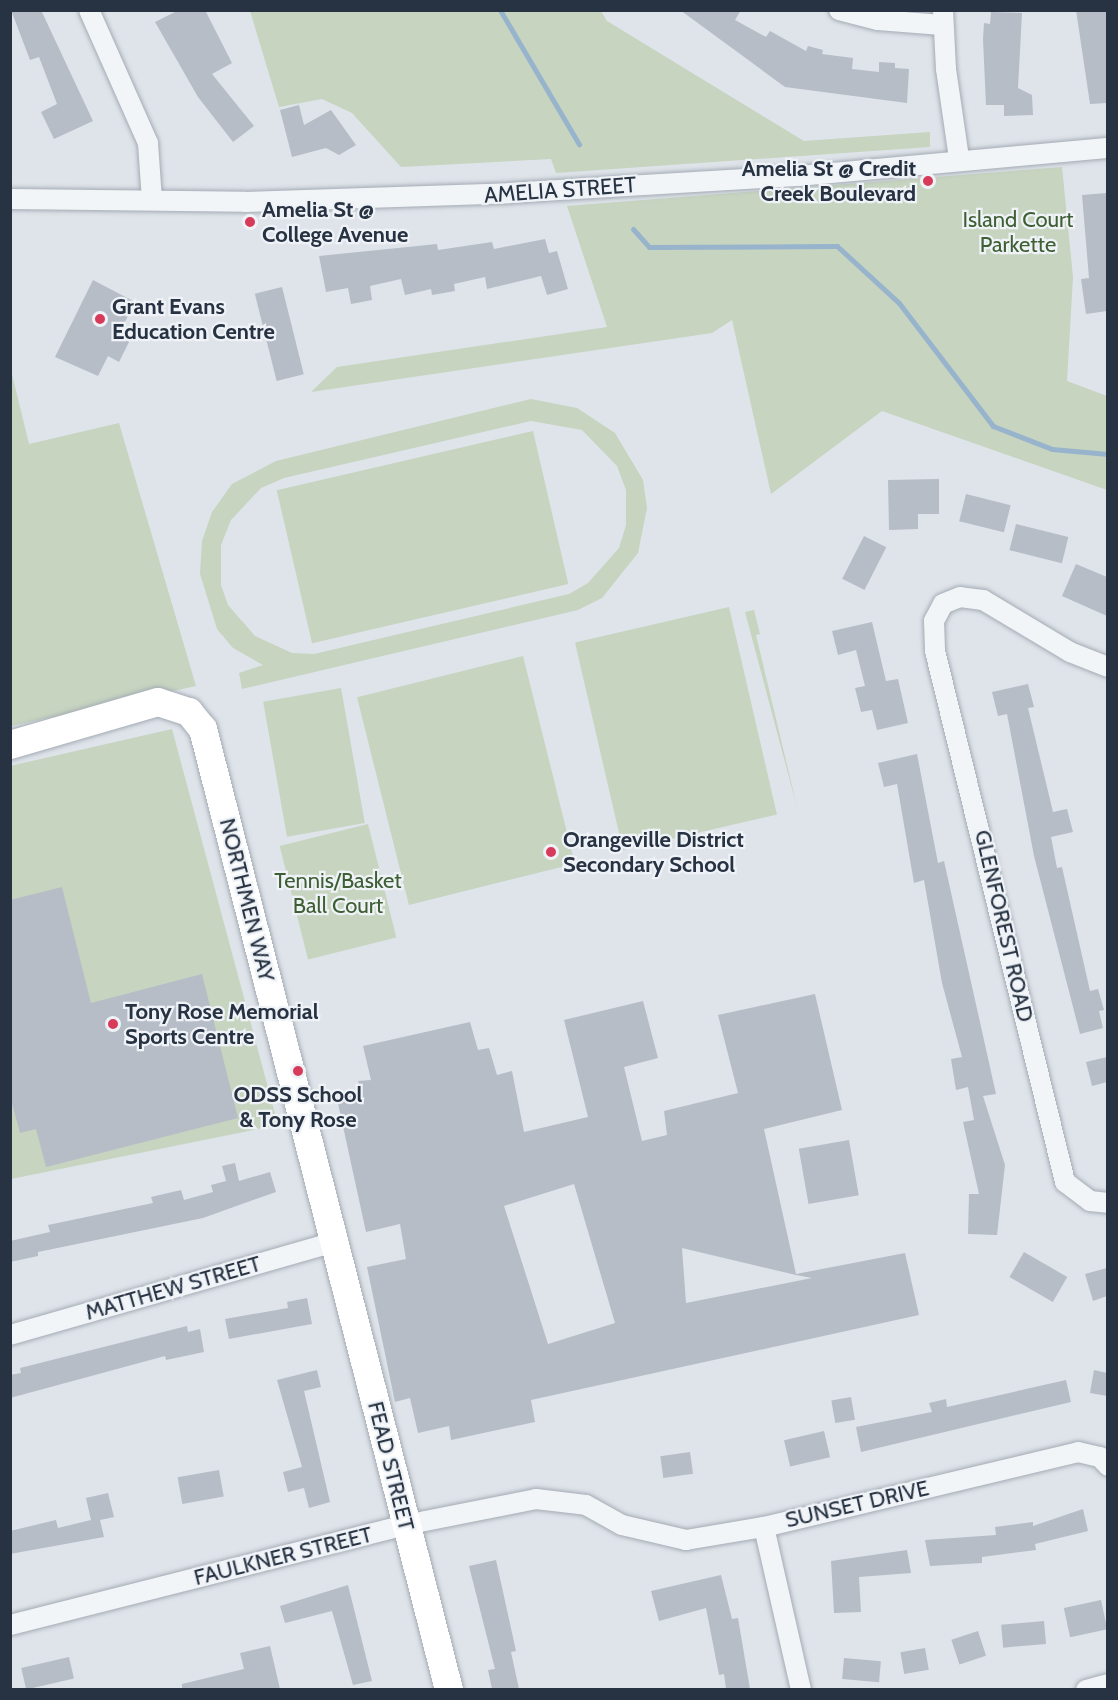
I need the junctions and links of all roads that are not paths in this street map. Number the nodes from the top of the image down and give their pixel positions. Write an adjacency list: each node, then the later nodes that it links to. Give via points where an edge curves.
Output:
1 (89, 10): 7 (street, via 148,143)
2 (839, 10): 3 (street, via 878,20)
3 (943, 18): 5 (street)
4 (1107, 148): 5 (street, AMELIA STREET)
5 (958, 158): 7 (street, AMELIA STREET, via 799,176 510,193 310,201)
6 (10, 199): 7 (street, AMELIA STREET)
7 (152, 200)
8 (1107, 667): 10 (street, GLENFOREST ROAD, via 1070,652 983,600 960,597 943,604 934,621 935,651 1065,1182 1090,1201)
9 (10, 745): 11 (street, NORTHMEN WAY, via 158,702 189,712 204,732)
10 (1107, 1203)
11 (335, 1242): 12 (street, MATTHEW STREET); 14 (street, FEAD STREET)
12 (10, 1335)
13 (1107, 1466): 15 (street, SUNSET DRIVE, via 1100,1458 1078,1452)
14 (405, 1525): 15 (street, FAULKNER STREET, via 556,1498 586,1505 622,1525 686,1540); 16 (street, FAULKNER STREET); 18 (street, FEAD STREET)
15 (764, 1527): 19 (street, SUNSET DRIVE)
16 (10, 1625)
17 (1107, 1684): 20 (street)
18 (449, 1689)
19 (801, 1689)
20 (1086, 1689)

